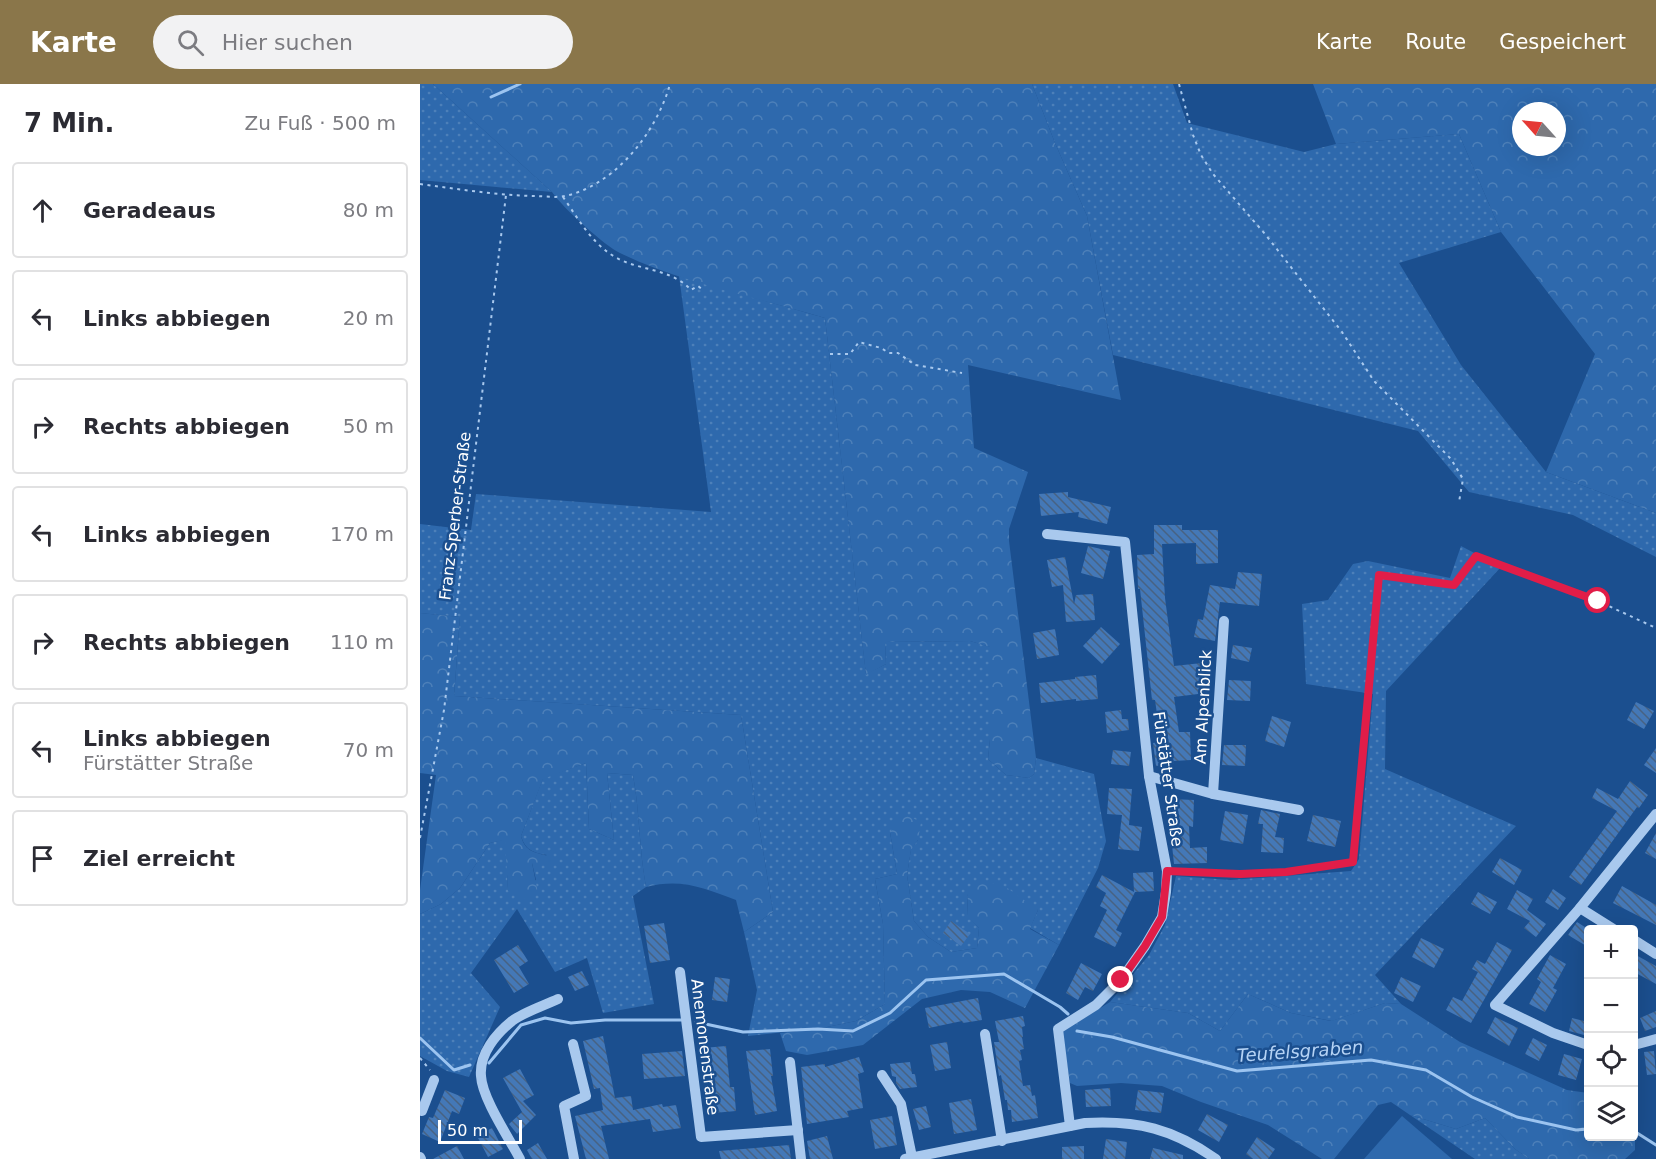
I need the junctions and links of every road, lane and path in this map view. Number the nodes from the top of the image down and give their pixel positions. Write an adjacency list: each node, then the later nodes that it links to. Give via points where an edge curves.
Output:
1 (670, 84): 5 (path, via 660,111 635,150 586,190)
2 (1179, 84): 9 (path, via 1193,135 1213,174 1342,332 1374,381 1451,459 1463,478)
3 (420, 184): 4 (path)
4 (507, 195): 5 (path); 17 (path, Franz-Sperber-Straße, via 444,710)
5 (563, 197): 6 (path, via 587,232 616,258 675,277 691,290 698,286)
6 (703, 290)
7 (830, 354): 8 (path, via 850,354 859,342 898,353 915,365)
8 (962, 373)
9 (1459, 502)
10 (1047, 534): 13 (street, Fürstätter Straße, via 1125,543)
11 (1224, 621): 14 (street, Am Alpenblick)
12 (1656, 628): 18 (path, via 1607,605 1476,556 1454,585 1379,575 1353,862 1286,872)
13 (1149, 776): 14 (street, Am Alpenblick); 18 (street, Fürstätter Straße)
14 (1213, 794): 15 (street, Am Alpenblick)
15 (1299, 810)
16 (1656, 814): 19 (street)
17 (420, 838)
18 (1167, 871): 35 (street, Fürstätter Straße, via 1162,917 1145,946 1121,980 1096,1005 1058,1029)
19 (1580, 908): 20 (street); 28 (street, via 1495,1005)
20 (1607, 925)
21 (1638, 943): 22 (street)
22 (1656, 954)
23 (680, 972): 36 (street, Anemonenstraße, via 701,1137)
24 (558, 999): 40 (street, via 513,1020 482,1059 486,1095)
25 (985, 1034): 37 (street)
26 (1656, 1039): 29 (street)
27 (573, 1044): 41 (street, via 586,1096 564,1106)
28 (1584, 1044)
29 (1638, 1044)
30 (420, 1058): 33 (path)
31 (790, 1062): 36 (street)
32 (882, 1075): 39 (street, via 901,1104)
33 (434, 1080): 34 (street)
34 (421, 1113)
35 (1070, 1126): 37 (street); 38 (street, via 1105,1122 1154,1127 1189,1141)
36 (798, 1130): 42 (street)
37 (1002, 1141): 39 (street)
38 (1209, 1157)
39 (909, 1158)
40 (520, 1159)
41 (574, 1159)
42 (801, 1159)

